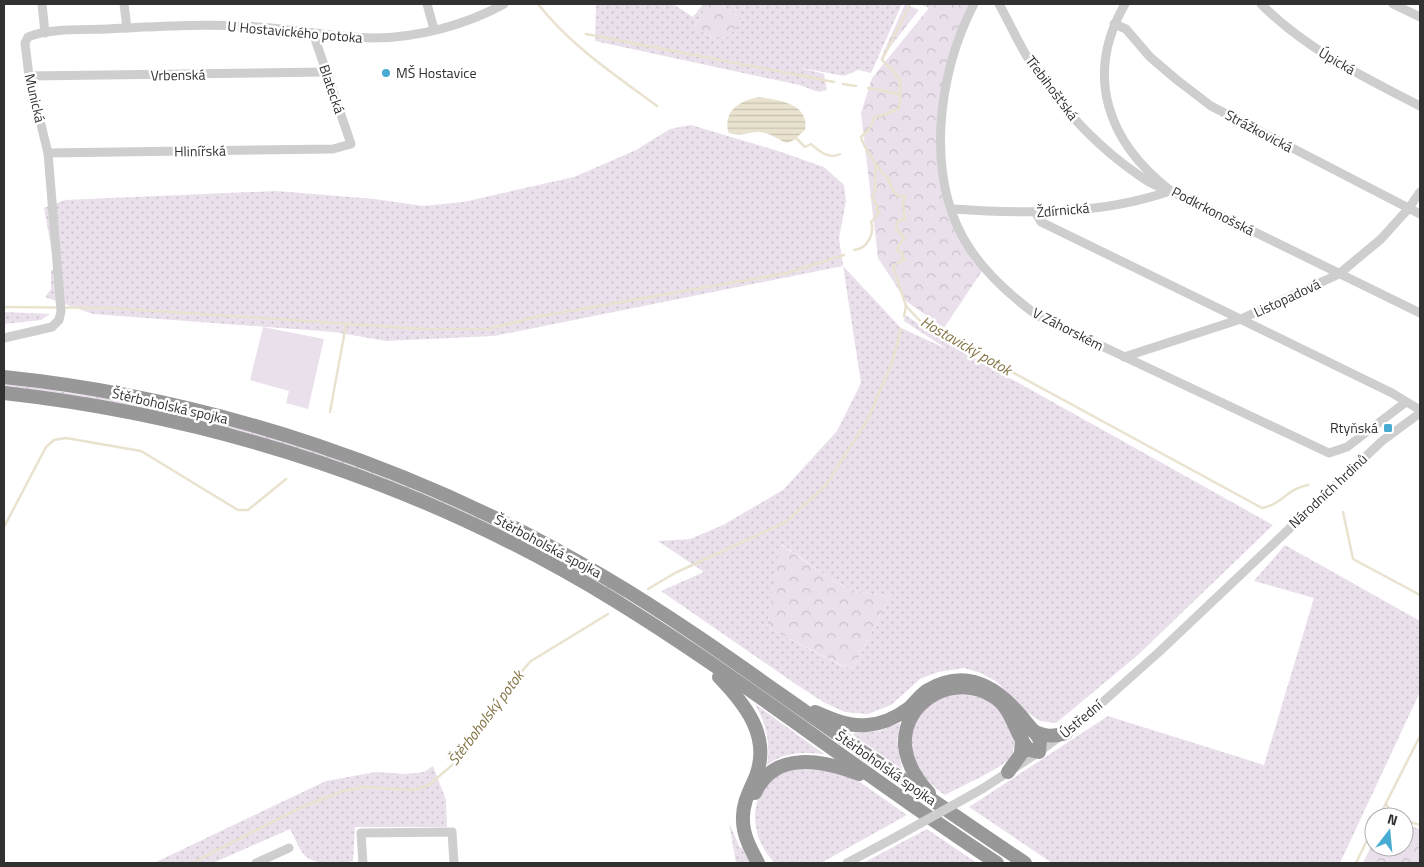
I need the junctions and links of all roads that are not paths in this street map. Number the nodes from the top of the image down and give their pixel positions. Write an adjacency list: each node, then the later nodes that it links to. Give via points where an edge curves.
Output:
1 (42, 4): 14 (street)
2 (124, 4): 12 (street)
3 (427, 4): 13 (street)
4 (504, 4): 13 (street, U Hostavického potoka, via 470,19)
5 (974, 4): 25 (street, V Záhorském, via 956,47 945,95 940,160)
6 (999, 4): 22 (street, Třebihošťská, via 1052,94 1081,126 1153,186)
7 (1125, 4): 11 (street, Podkrkonošská)
8 (1262, 4): 19 (street, Úpická, via 1330,58)
9 (1393, 4): 10 (street)
10 (1420, 17)
11 (1114, 24): 22 (street, Podkrkonošská, via 1103,68 1111,112 1132,154); 24 (street, Strážkovická, via 1126,29 1150,57 1212,106)
12 (127, 28): 14 (street, U Hostavického potoka); 15 (street, U Hostavického potoka, via 223,25)
13 (434, 29): 15 (street, U Hostavického potoka, via 374,38)
14 (45, 33): 16 (street, U Hostavického potoka, via 28,36)
15 (313, 33): 17 (street, Blatecká)
16 (25, 43): 18 (street, Munická)
17 (326, 72): 18 (street, Vrbenská); 20 (street, Blatecká)
18 (29, 76): 21 (street, Munická)
19 (1420, 106)
20 (351, 144): 21 (street, Hlinířská, via 333,149)
21 (48, 153): 31 (street, Munická, via 61,308 59,320 52,328)
22 (1171, 191): 26 (street, Ždírnická, via 1101,207); 28 (street, Podkrkonošská)
23 (1420, 192): 24 (street, Listopadová)
24 (1409, 208): 27 (street, Strážkovická); 28 (street, Listopadová, via 1381,238)
25 (953, 209): 26 (street, Ždírnická); 32 (street, V Záhorském, via 970,249 1003,288 1038,316)
26 (1036, 213): 30 (street, via 1041,222)
27 (1420, 214)
28 (1339, 274): 29 (street, Podkrkonošská); 30 (street, Listopadová)
29 (1420, 314)
30 (1241, 320): 32 (street, Listopadová); 35 (street)
31 (4, 338)
32 (1124, 357): 35 (street, V Záhorském, via 1329,454 1347,447)
33 (4, 377): 39 (highway, Štěrboholská spojka, via 102,390 194,410 284,434 396,474 482,511 576,560 648,604)
34 (4, 393): 38 (highway, Štěrboholská spojka, via 84,403 174,421 263,444 360,476 437,508 534,555 617,602)
35 (1406, 402): 36 (street)
36 (1420, 411): 37 (street, Národních hrdinů, via 1382,441)
37 (1283, 532): 40 (street, Ústřední, via 1159,652)
38 (698, 655): 44 (highway, Štěrboholská spojka); 52 (highway, via 737,696 757,730 760,762 746,799 743,820 748,842)
39 (785, 697): 41 (highway, via 838,721 867,725 898,716 936,686 966,681 982,684 1001,694); 45 (highway, Štěrboholská spojka)
40 (1066, 733): 41 (highway, via 1048,736); 42 (street, Ústřední)
41 (1027, 734): 42 (highway, via 1029,750); 43 (highway, via 1021,754); 45 (highway, via 1005,706 978,689 942,690 918,707 906,736 910,764 928,791)
42 (1040, 752): 43 (street, Ústřední)
43 (1008, 772): 54 (street, Ústřední, bridge)
44 (886, 787): 53 (highway, via 849,770 818,762 794,762 776,769 758,786 750,813 752,837); 55 (highway, Štěrboholská spojka)
45 (958, 818): 56 (highway, Štěrboholská spojka)
46 (289, 848): 47 (street)
47 (278, 853): 48 (street); 49 (street)
48 (256, 863)
49 (279, 863)
50 (363, 863): 51 (street, via 361,833 452,832)
51 (454, 863)
52 (758, 863)
53 (767, 863)
54 (847, 863)
55 (997, 863)
56 (1025, 863)

